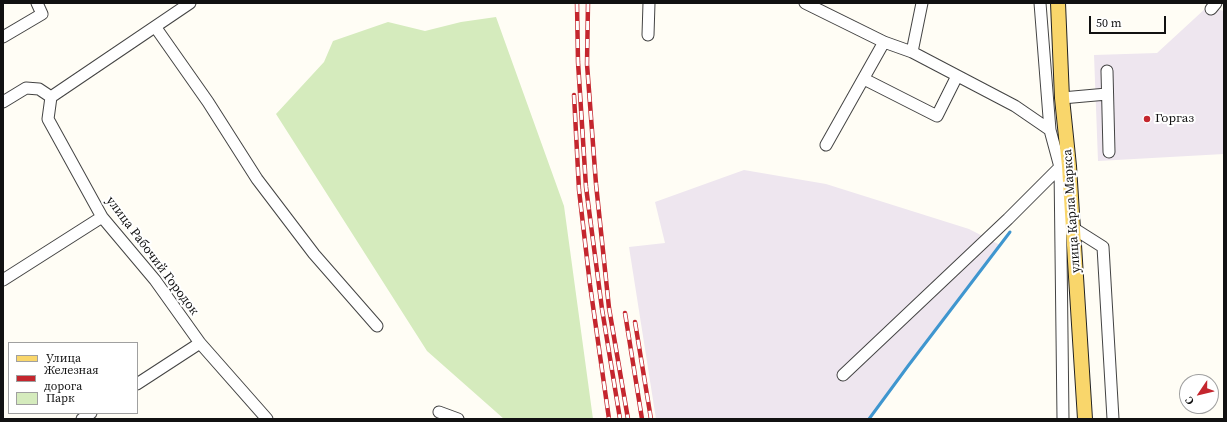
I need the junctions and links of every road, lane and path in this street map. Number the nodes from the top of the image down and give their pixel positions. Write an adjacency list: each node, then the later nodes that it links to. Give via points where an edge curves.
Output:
1 (37, 3): 10 (street, via 42,14)
2 (190, 3): 8 (street)
3 (649, 3): 9 (street)
4 (805, 3): 11 (street)
5 (922, 3): 12 (street)
6 (1040, 3): 20 (street)
7 (1058, 3): 18 (main road, улица Карла Маркса)
8 (156, 28): 17 (street); 27 (street, via 208,102 257,179 314,254)
9 (648, 35)
10 (3, 37)
11 (884, 42): 12 (street); 15 (street)
12 (912, 52): 14 (street)
13 (1107, 71): 16 (street)
14 (957, 76): 15 (street, via 937,116); 20 (street, via 1015,106)
15 (864, 79): 21 (street)
16 (1108, 94): 18 (street); 22 (street)
17 (51, 97): 19 (street, via 39,89 26,88); 24 (street, улица Рабочий Городок, via 48,119)
18 (1062, 98): 23 (main road, улица Карла Маркса)
19 (3, 102)
20 (1050, 130): 23 (street)
21 (826, 145)
22 (1110, 152)
23 (1064, 166): 25 (main road, улица Карла Маркса); 29 (street); 34 (street)
24 (102, 217): 26 (street); 28 (street, улица Рабочий Городок, via 155,280)
25 (1073, 228): 35 (main road, улица Карла Маркса); 36 (street, via 1104,247)
26 (3, 280)
27 (377, 326)
28 (200, 344): 30 (street); 32 (street, улица Рабочий Городок)
29 (843, 375)
30 (138, 383)
31 (439, 412): 33 (street)
32 (268, 419)
33 (458, 419)
34 (1063, 419)
35 (1085, 419)
36 (1114, 419)

